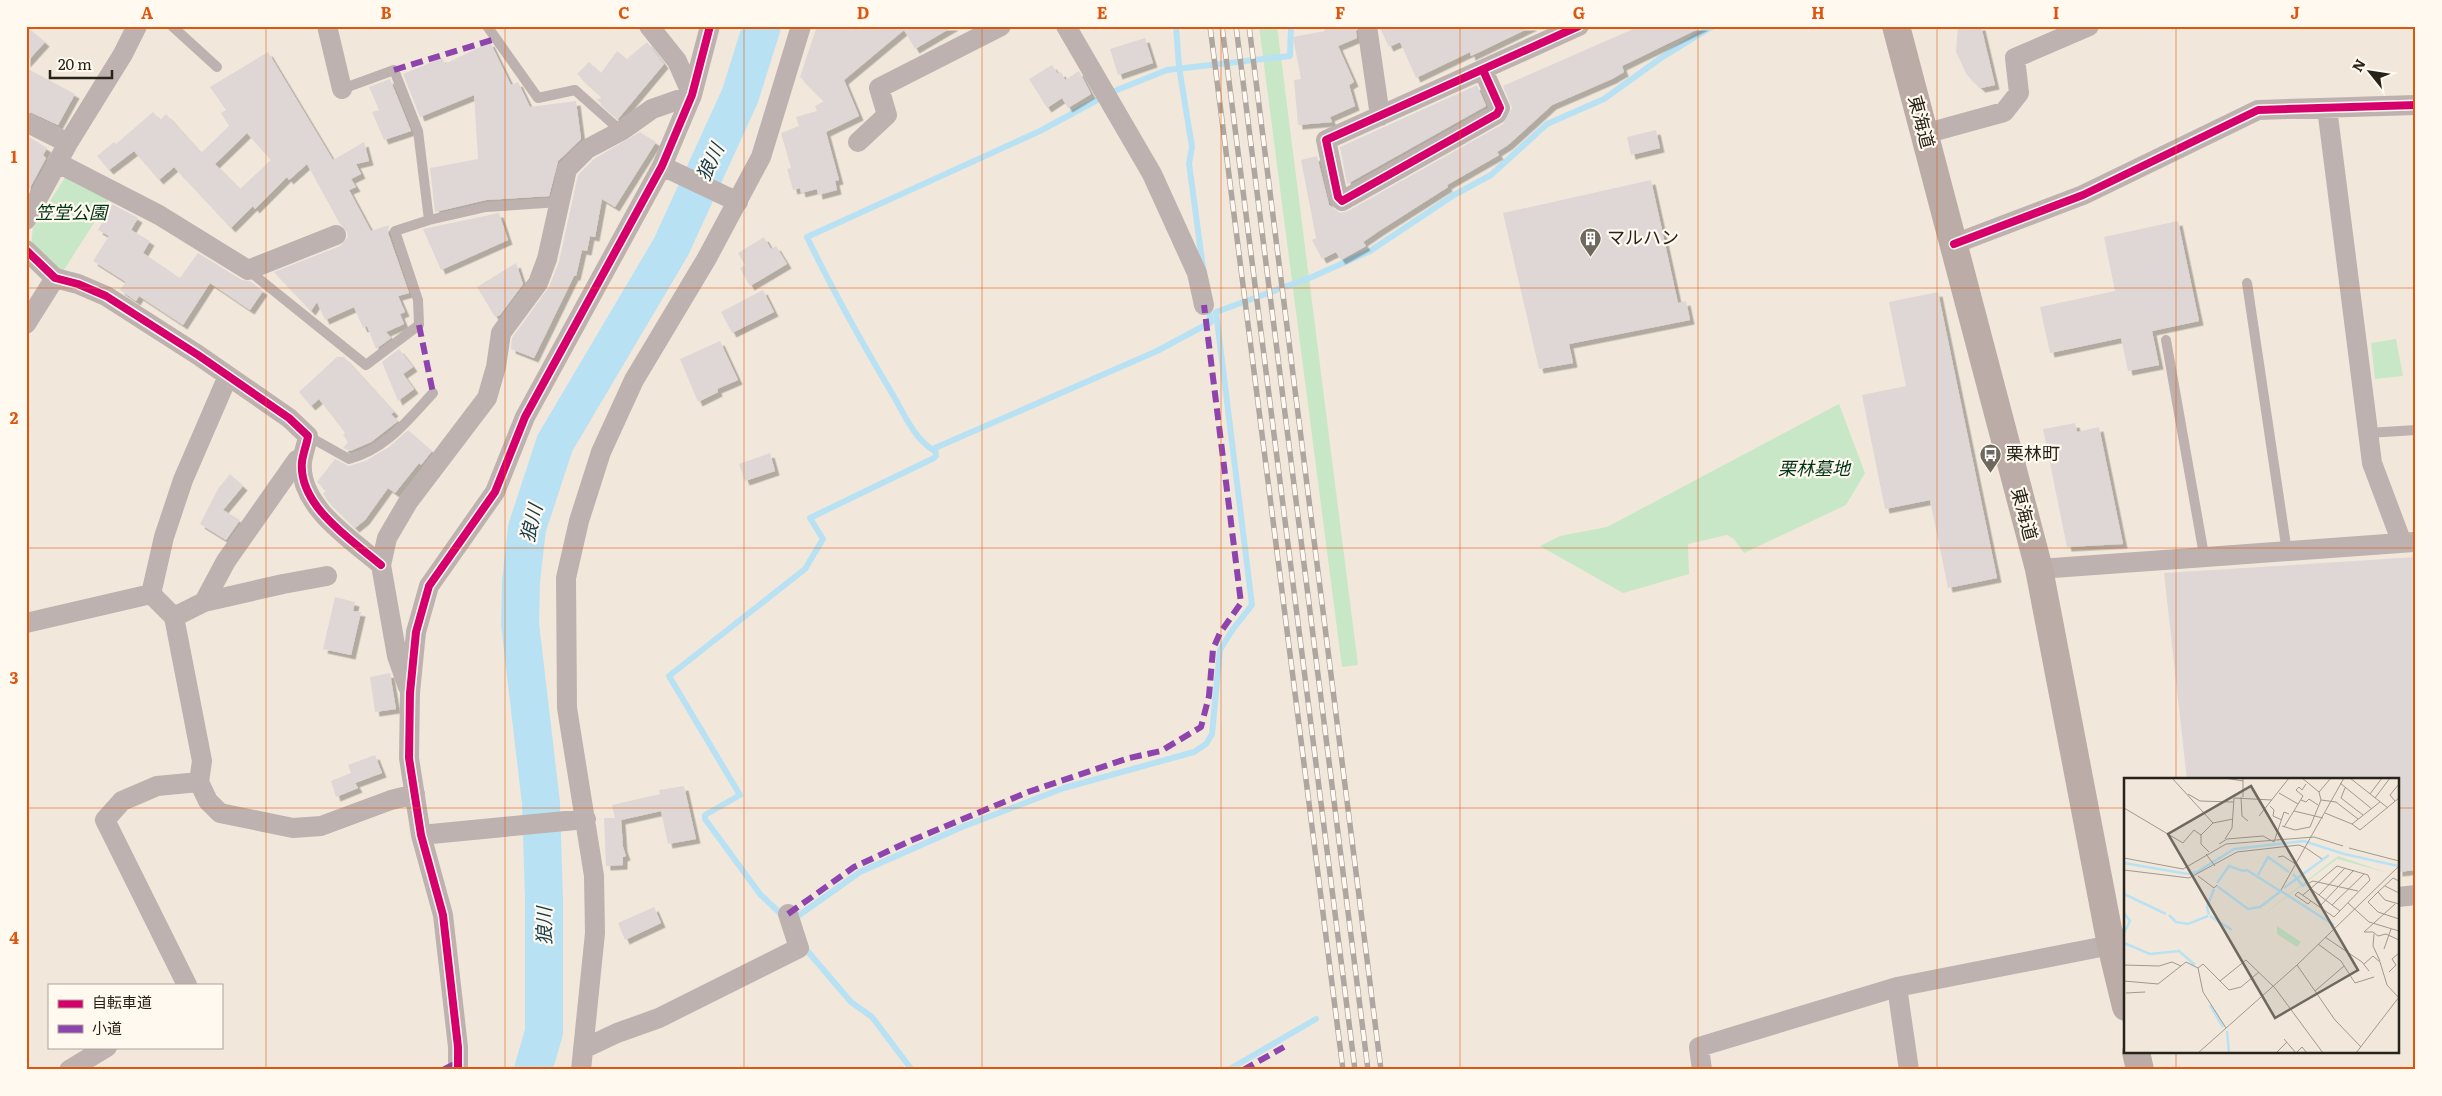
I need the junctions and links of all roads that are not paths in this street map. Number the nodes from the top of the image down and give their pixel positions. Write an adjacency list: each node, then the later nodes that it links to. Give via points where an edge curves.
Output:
1 (137, 26): 25 (street)
2 (172, 26): 14 (lane)
3 (328, 26): 16 (street)
4 (487, 26): 22 (lane, via 538,98 575,90)
5 (649, 26): 17 (street, via 677,61)
6 (710, 26): 17 (street)
7 (801, 26): 28 (street, via 761,157)
8 (1001, 26): 24 (street, via 879,88 887,115)
9 (1066, 26): 38 (street, via 1152,174 1197,273)
10 (1367, 26): 20 (street)
11 (1579, 26): 15 (street)
12 (1896, 26): 23 (highway, 東海道)
13 (2089, 26): 23 (street, via 2015,58 2019,93 2004,112)
14 (217, 66)
15 (1483, 70): 20 (street); 20 (street, via 1500,108 1497,114 1342,201 1338,197 1326,140)
16 (342, 89): 31 (lane, via 394,70 418,131)
17 (692, 95): 22 (street, via 652,109); 27 (street)
18 (2416, 106): 19 (street)
19 (2327, 108): 33 (street, via 2258,110 2083,195); 44 (street)
20 (1380, 116)
21 (26, 122): 25 (street)
22 (621, 131): 29 (street, via 587,149 568,169)
23 (1924, 134): 33 (highway, 東海道)
24 (858, 142)
25 (68, 144): 26 (street)
26 (58, 163): 30 (street); 35 (street, via 159,215)
27 (665, 167): 28 (street); 57 (street, via 524,417 495,492 429,586 416,632)
28 (735, 200): 60 (street, via 707,258 634,380 601,452 579,521 566,578 567,708)
29 (560, 202): 31 (lane, via 486,207); 50 (street, via 538,283 500,333 496,367 487,398 408,502 387,538)
30 (26, 220)
31 (429, 220): 35 (lane, via 395,231 418,300 419,325 366,365)
32 (336, 235): 35 (street)
33 (1954, 244): 51 (highway, 東海道)
34 (26, 250): 36 (street)
35 (248, 270)
36 (56, 278): 39 (street); 41 (street, via 106,296)
37 (2246, 283): 48 (lane)
38 (1204, 305)
39 (26, 324)
40 (2166, 340): 49 (lane)
41 (228, 376): 45 (street, via 289,418); 53 (street, via 183,480 164,537)
42 (433, 393): 45 (lane, via 385,443 366,455 349,459)
43 (2416, 430): 44 (lane)
44 (2368, 433): 47 (street, via 2372,463)
45 (308, 436): 46 (street)
46 (303, 457): 50 (street, via 306,488 319,509 332,525); 54 (street, via 297,460 226,561)
47 (2409, 542): 48 (street)
48 (2287, 552): 49 (street)
49 (2204, 555): 51 (street)
50 (381, 565): 57 (street, via 397,656)
51 (2039, 569): 65 (highway, 東海道)
52 (327, 576): 54 (street)
53 (151, 594): 55 (street); 56 (street)
54 (204, 602): 55 (street)
55 (174, 617): 58 (street, via 202,761)
56 (26, 623)
57 (410, 693): 59 (street, via 409,758)
58 (199, 782): 59 (street, via 208,801 220,813 293,828 321,826); 66 (street, via 157,786 122,801 105,820)
59 (414, 794): 61 (street)
60 (586, 819): 61 (street); 70 (street, via 594,876 596,934)
61 (421, 835): 73 (street, via 443,915)
62 (2416, 895): 63 (street)
63 (2400, 897)
64 (788, 914): 70 (street, via 799,948 659,1018)
65 (2119, 941): 67 (street); 68 (highway, 東海道)
66 (187, 984)
67 (1897, 987): 75 (street, via 1698,1047); 76 (street)
68 (2124, 989)
69 (106, 1048): 72 (street)
70 (583, 1049): 74 (street)
71 (2136, 1054): 77 (highway)
72 (69, 1070)
73 (458, 1070)
74 (581, 1070)
75 (1702, 1070)
76 (1909, 1070)
77 (2140, 1070)

